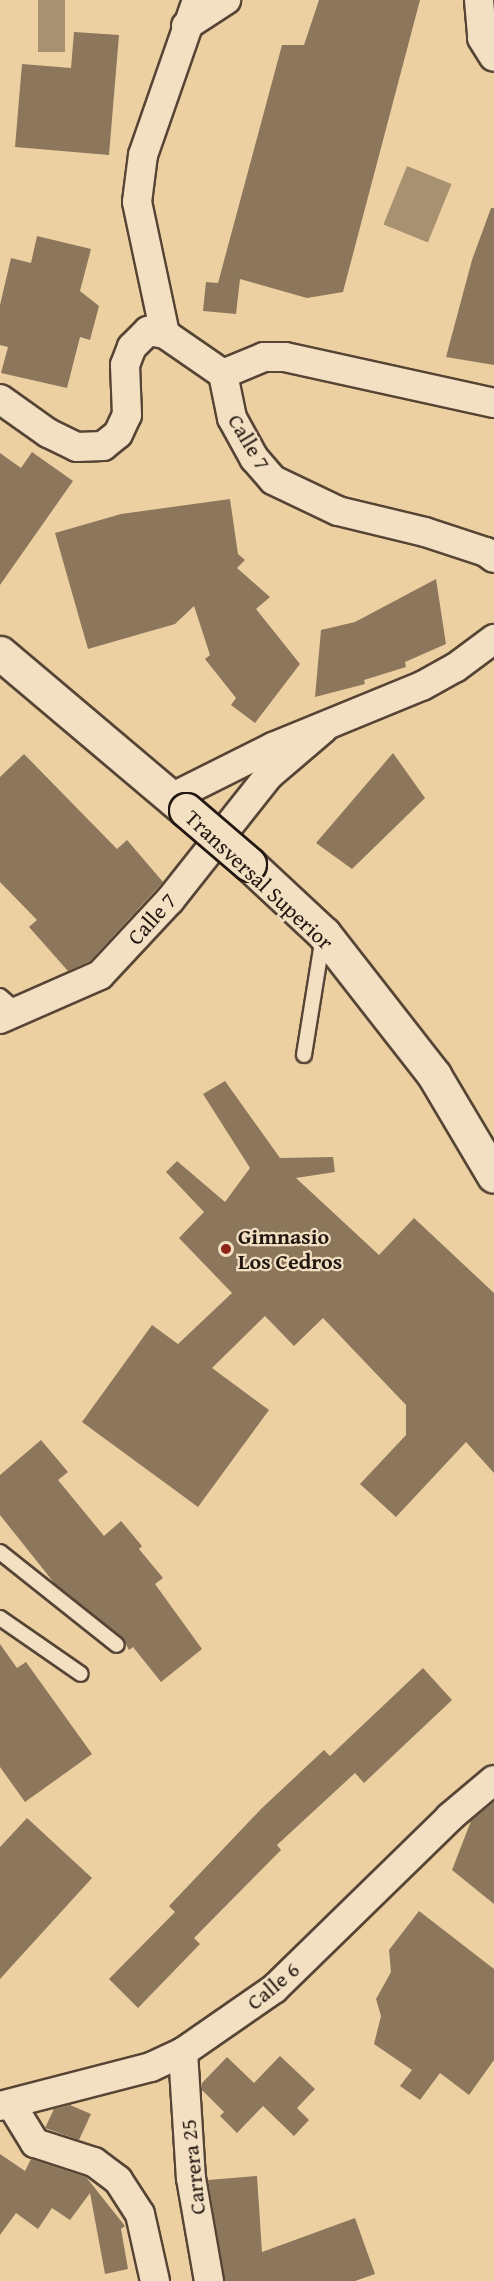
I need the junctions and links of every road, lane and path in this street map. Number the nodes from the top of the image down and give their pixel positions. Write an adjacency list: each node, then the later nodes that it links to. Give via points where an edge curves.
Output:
1 (197, 0): 4 (street)
2 (226, 0): 4 (street)
3 (479, 0): 5 (street, via 482,38)
4 (186, 26): 6 (street, via 143,155 137,202)
5 (494, 57)
6 (165, 334): 7 (street); 8 (street, via 147,331 132,347 124,365 127,416 118,434 103,446 77,447 48,433)
7 (223, 374): 9 (street, via 264,357 285,357); 10 (street, Calle 7, via 232,418 254,458 273,480 338,511 425,532)
8 (0, 399)
9 (494, 403)
10 (494, 558)
11 (494, 639): 13 (street, Calle 7, via 422,686)
12 (0, 653): 14 (main road, Transversal Superior)
13 (324, 728): 14 (street, Calle 7, via 273,747); 16 (street, Calle 7, via 269,775 170,900 100,975 56,997)
14 (178, 804): 15 (main road, Transversal Superior, bridge)
15 (324, 934): 17 (lane); 18 (main road, Transversal Superior, via 434,1075)
16 (5, 1008)
17 (304, 1056)
18 (494, 1176)
19 (0, 1552): 21 (lane)
20 (0, 1617): 22 (lane)
21 (117, 1645)
22 (81, 1674)
23 (494, 1780): 24 (street, Calle 6, via 450,1817 274,1989)
24 (183, 2052): 25 (street, Calle 6, via 151,2067); 27 (street, Carrera 25, via 191,2178)
25 (6, 2105): 26 (street, via 35,2143 94,2162 118,2180 140,2214)
26 (155, 2281)
27 (209, 2281)

